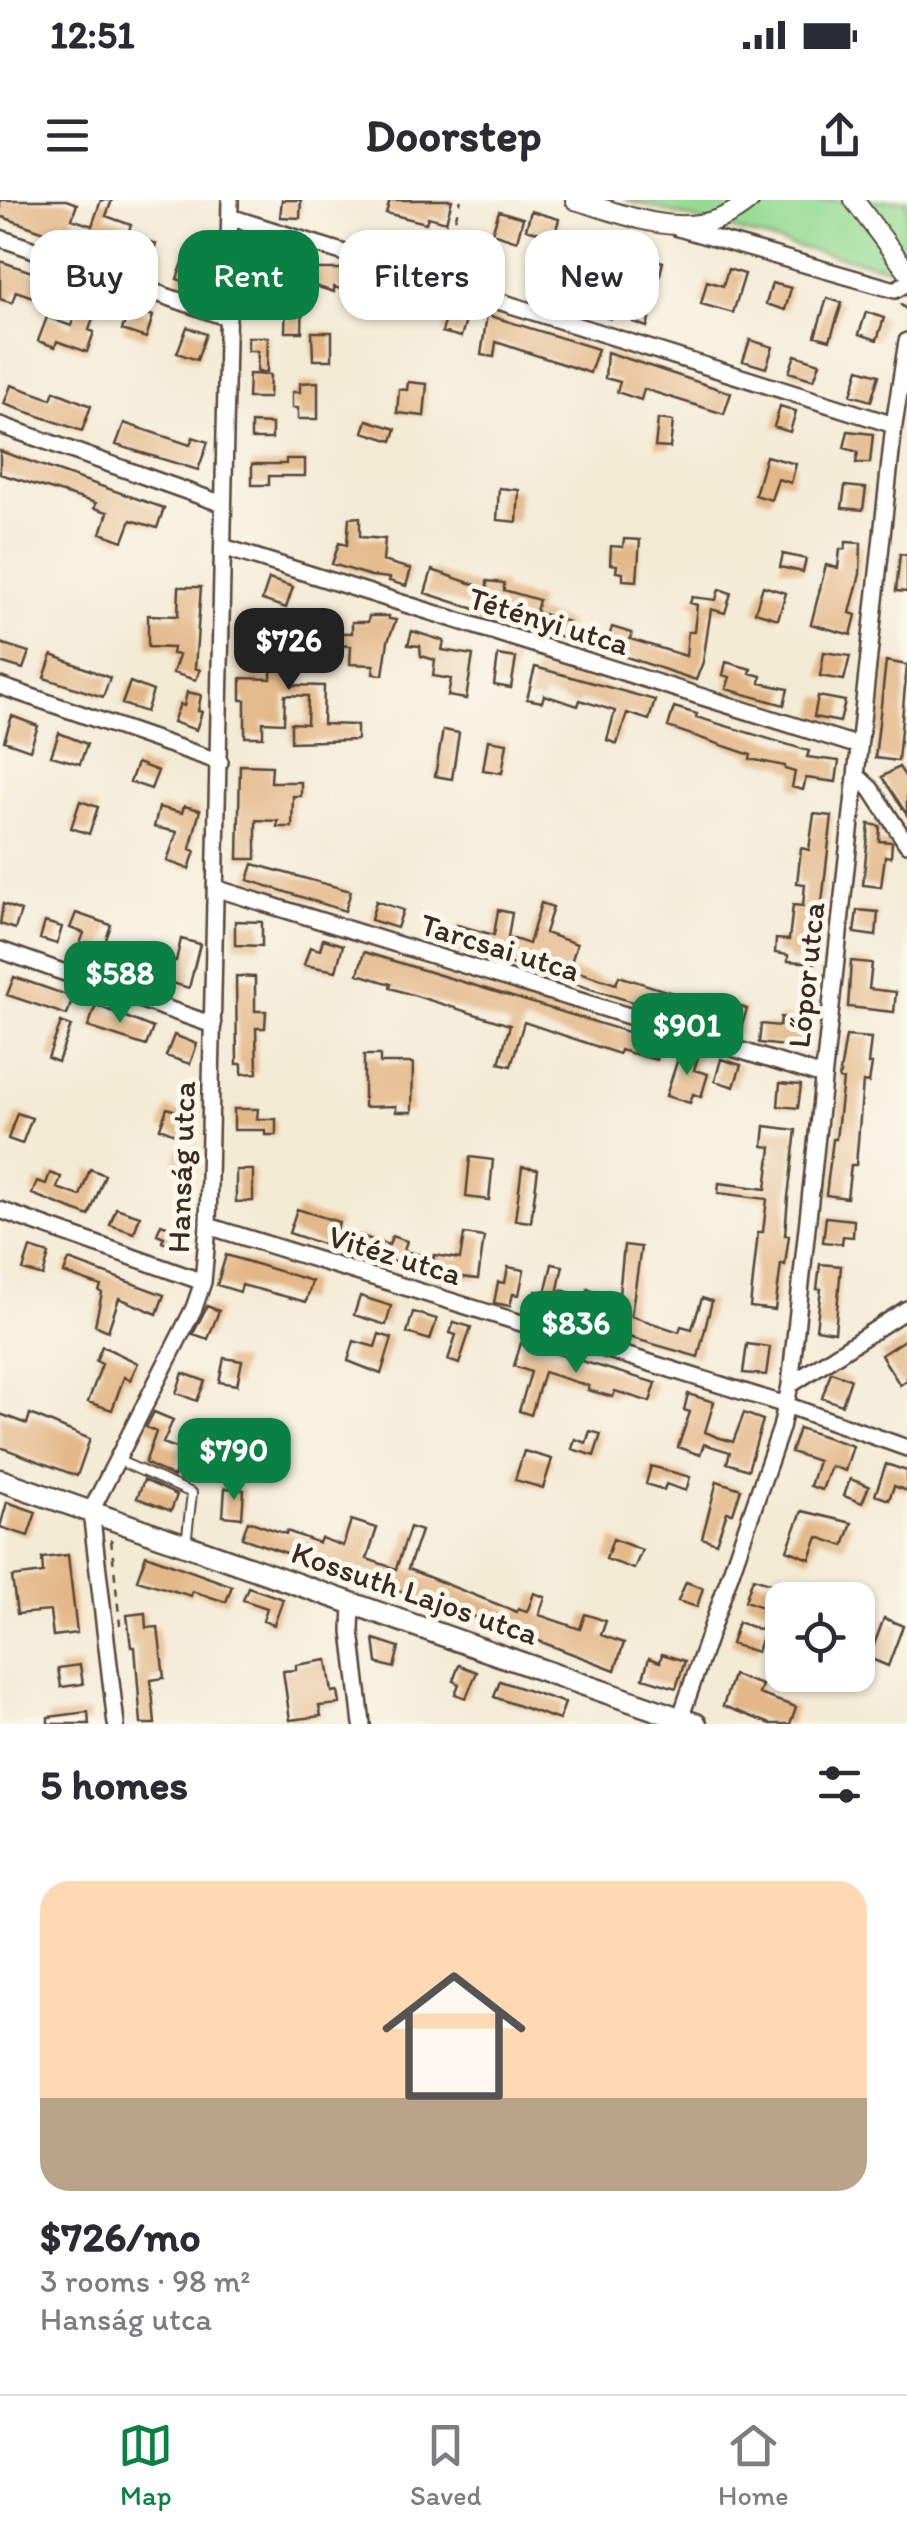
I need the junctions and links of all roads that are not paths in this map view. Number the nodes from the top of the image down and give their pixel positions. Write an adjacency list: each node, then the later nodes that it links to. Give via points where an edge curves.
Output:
1 (230, 200): 5 (street, Hanság utca)
2 (576, 200): 6 (street)
3 (750, 200): 6 (street)
4 (854, 200): 9 (street)
5 (230, 218): 7 (street, Hanság utca); 14 (street)
6 (678, 228): 10 (street, via 895,290)
7 (230, 230)
8 (0, 238): 11 (street)
9 (907, 271)
10 (907, 282)
11 (178, 300)
12 (228, 320): 16 (street, Hanság utca)
13 (907, 341): 14 (street, Lőpor utca)
14 (894, 425): 19 (street, Lőpor utca)
15 (0, 426): 16 (street)
16 (224, 504): 17 (street, Hanság utca)
17 (223, 547): 19 (street, Tétényi utca); 20 (street, Hanság utca)
18 (0, 686): 20 (street)
19 (859, 746): 21 (street, Lőpor utca)
20 (220, 762): 23 (street, Hanság utca)
21 (856, 775): 22 (street); 26 (street, Lőpor utca)
22 (907, 844)
23 (218, 889): 25 (street, Hanság utca); 26 (street, Tarcsai utca)
24 (0, 950): 25 (street)
25 (213, 1025): 28 (street, Hanság utca)
26 (823, 1076): 31 (street, Lőpor utca)
27 (0, 1210): 29 (street)
28 (208, 1226): 29 (street, Hanság utca); 32 (street, Vitéz utca)
29 (203, 1282): 34 (street, Hanság utca)
30 (907, 1308): 31 (street)
31 (790, 1385): 32 (street, Lőpor utca)
32 (786, 1406): 33 (street, Vitéz utca); 39 (street, Lőpor utca)
33 (907, 1448)
34 (117, 1460): 36 (street, Hanság utca); 37 (lane, via 192,1493)
35 (0, 1480): 36 (main road, Kossuth Lajos utca)
36 (100, 1514): 37 (main road, Kossuth Lajos utca); 40 (street)
37 (186, 1544): 38 (main road, Kossuth Lajos utca)
38 (352, 1602): 39 (main road, Kossuth Lajos utca); 41 (street)
39 (688, 1721)
40 (116, 1724)
41 (362, 1724)

